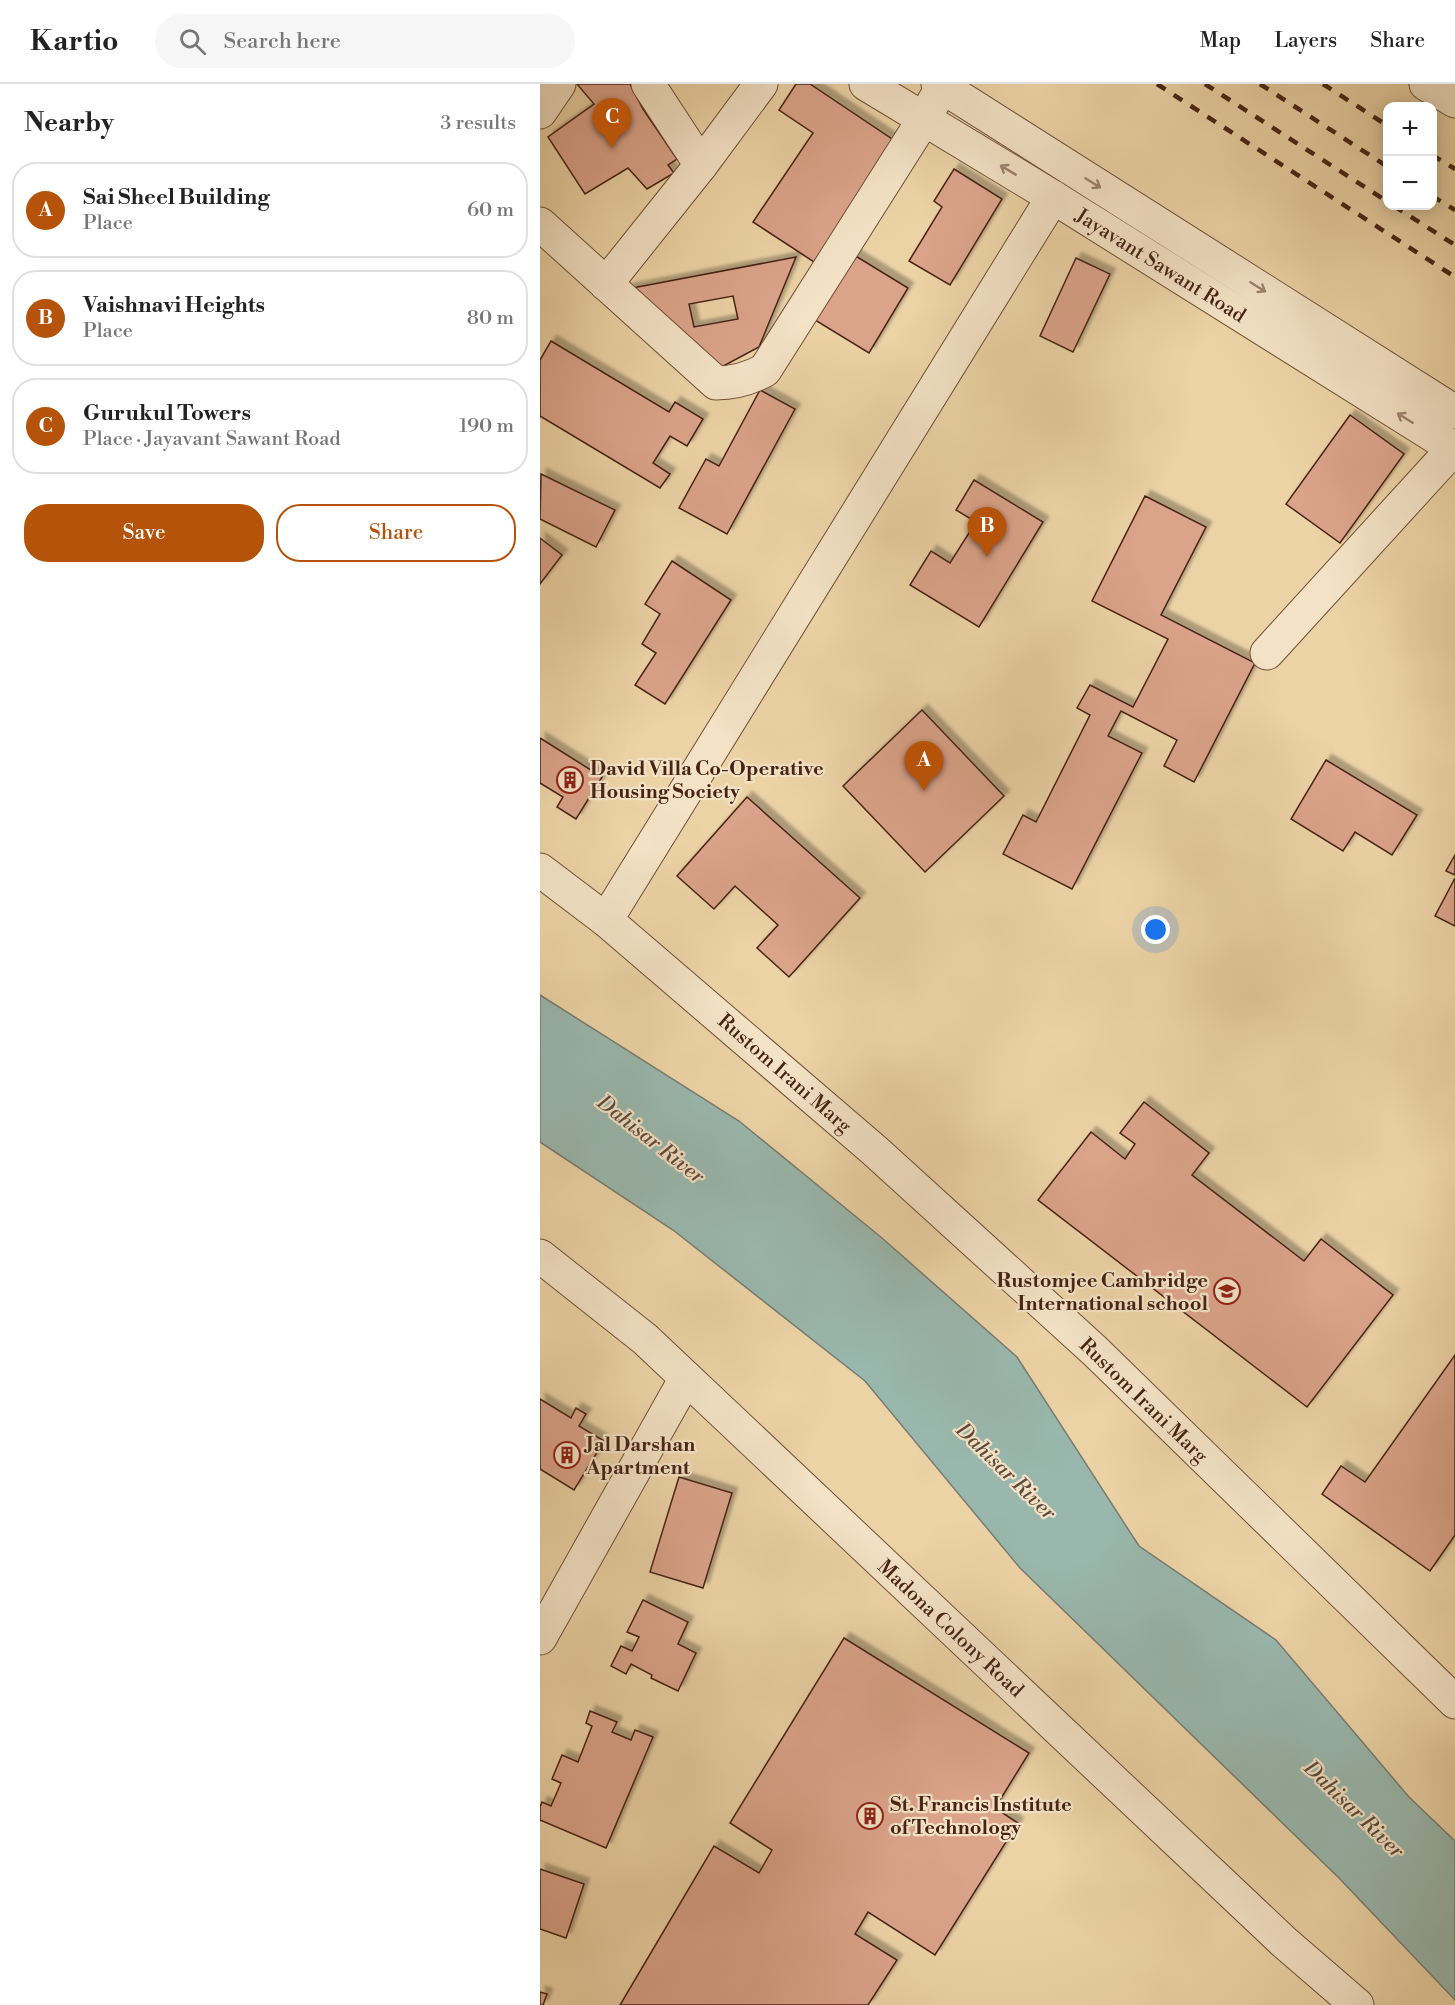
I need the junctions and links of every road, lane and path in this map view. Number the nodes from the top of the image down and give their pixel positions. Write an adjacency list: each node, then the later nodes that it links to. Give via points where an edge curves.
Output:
1 (559, 84): 8 (street)
2 (648, 84): 10 (street)
3 (761, 84): 10 (street)
4 (866, 84): 9 (street, Jayavant Sawant Road)
5 (1426, 84): 7 (street)
6 (940, 85): 9 (street); 14 (street, Jayavant Sawant Road, one-way to 14)
7 (1455, 101)
8 (540, 112)
9 (924, 119): 11 (street, Jayavant Sawant Road, one-way to 9); 13 (street, via 765,370 750,379 716,383)
10 (701, 165): 13 (street)
11 (1053, 197): 15 (street, Jayavant Sawant Road, one-way to 11); 18 (street)
12 (540, 224): 13 (street)
13 (606, 284)
14 (1455, 412)
15 (1454, 449): 16 (street)
16 (1266, 653)
17 (540, 870): 18 (street, Rustom Irani Marg)
18 (606, 920): 22 (street, Rustom Irani Marg, via 874,1150 1095,1351)
19 (540, 1256): 20 (street, Madona Colony Road, via 645,1339)
20 (687, 1378): 21 (street); 23 (street, Madona Colony Road, via 1275,1934)
21 (540, 1638)
22 (1455, 1702)
23 (1357, 2005)

